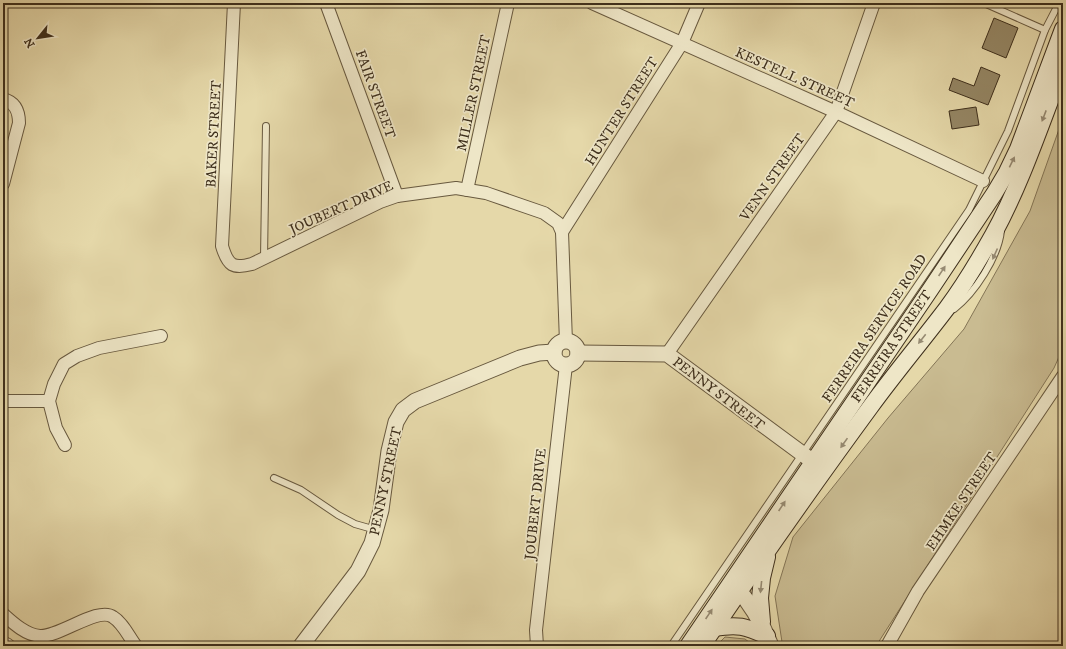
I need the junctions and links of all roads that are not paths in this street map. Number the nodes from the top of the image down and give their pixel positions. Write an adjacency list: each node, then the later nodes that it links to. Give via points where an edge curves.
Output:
1 (234, 3): 22 (street, BAKER STREET, via 222,246 225,258)
2 (326, 3): 19 (street, FAIR STREET)
3 (508, 3): 18 (street, MILLER STREET)
4 (592, 3): 11 (street, KESTELL STREET)
5 (699, 3): 11 (street, HUNTER STREET)
6 (874, 3): 14 (street, VENN STREET)
7 (984, 3): 10 (lane)
8 (1059, 3): 10 (lane, FERREIRA SERVICE ROAD)
9 (1063, 29): 33 (main road, FERREIRA STREET, one-way to 9, via 1007,172)
10 (1044, 30): 16 (lane, FERREIRA SERVICE ROAD, via 1008,131)
11 (682, 42): 14 (street, KESTELL STREET); 20 (street, HUNTER STREET)
12 (1063, 66): 33 (main road, FERREIRA STREET, one-way to 33, via 1025,166 1002,216 971,271 937,321 872,405)
13 (3, 99): 17 (street, via 14,104 19,113 19,123)
14 (836, 112): 16 (street, KESTELL STREET); 27 (street, VENN STREET)
15 (266, 126): 21 (lane)
16 (983, 181): 33 (lane, FERREIRA SERVICE ROAD, via 969,210)
17 (3, 184)
18 (467, 190): 19 (street, JOUBERT DRIVE, via 456,188); 20 (street, JOUBERT DRIVE, via 486,193 544,213 558,223)
19 (397, 196): 21 (street, JOUBERT DRIVE)
20 (562, 232): 24 (street)
21 (264, 259): 22 (street, JOUBERT DRIVE, via 240,267)
22 (230, 264)
23 (161, 336): 31 (street, via 100,348 77,356 64,364)
24 (566, 342): 25 (street, via 560,344); 26 (street, via 573,344)
25 (554, 352): 28 (street, via 556,360); 35 (street, PENNY STREET, via 520,358 415,401 403,410 396,422 389,452)
26 (578, 353): 27 (street, PENNY STREET); 28 (street, via 573,363)
27 (667, 354): 33 (street, PENNY STREET)
28 (566, 365): 45 (street, JOUBERT DRIVE, via 536,630)
29 (1063, 377): 49 (street, EHMKE STREET, via 918,591)
30 (3, 400): 31 (street)
31 (49, 401): 32 (street, via 56,428)
32 (64, 445)
33 (813, 462): 36 (main road, FERREIRA STREET); 37 (main road, FERREIRA STREET, one-way to 33); 46 (lane, FERREIRA SERVICE ROAD)
34 (274, 478): 35 (lane, via 301,490 355,524)
35 (376, 530): 44 (street, PENNY STREET, via 358,571)
36 (768, 551): 37 (main road, FERREIRA STREET); 40 (main road, one-way to 40, via 760,598)
37 (735, 586): 39 (main road, FERREIRA STREET); 40 (street); 47 (main road, FERREIRA STREET, one-way to 37)
38 (3, 614): 43 (street, via 29,633 40,636 61,632 99,614 112,616)
39 (714, 628): 40 (main road, via 739,625); 48 (main road, FERREIRA STREET)
40 (767, 635)
41 (3, 644): 42 (street)
42 (7, 646)
43 (136, 646)
44 (301, 646)
45 (537, 646)
46 (671, 646)
47 (688, 646)
48 (702, 646)
49 (887, 646)

